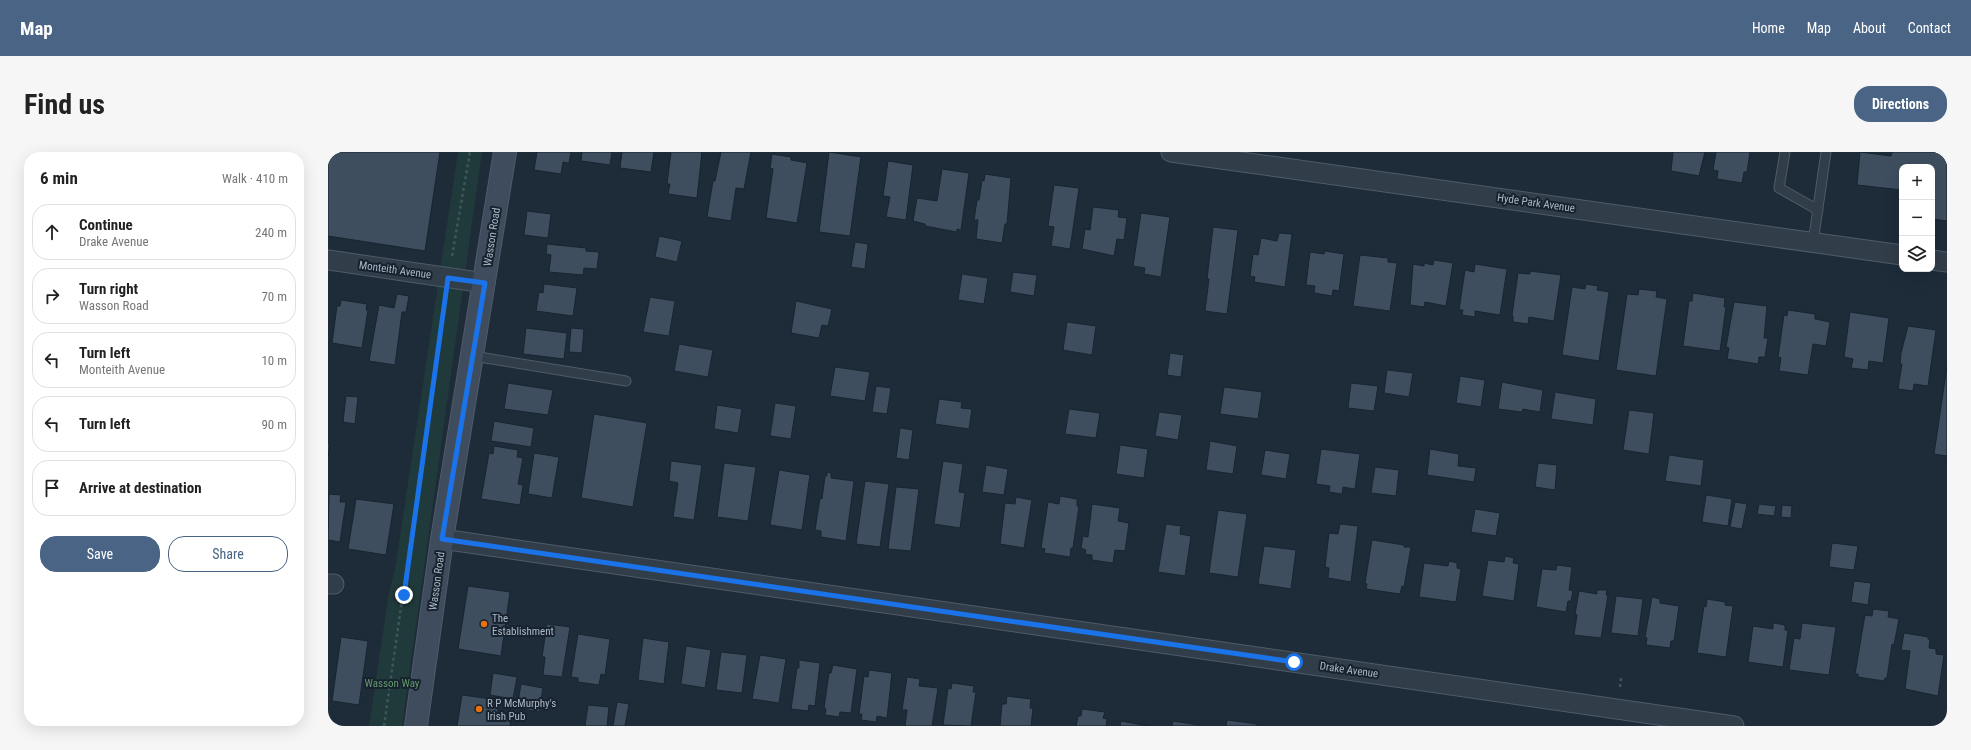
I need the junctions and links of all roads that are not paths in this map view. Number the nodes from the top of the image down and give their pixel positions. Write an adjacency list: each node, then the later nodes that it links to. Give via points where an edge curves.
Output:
1 (505, 152): 11 (street, Wasson Road)
2 (1171, 152): 6 (street, Hyde Park Avenue)
3 (1785, 152): 5 (lane, via 1780,188)
4 (1826, 152): 5 (lane)
5 (1818, 210): 6 (lane)
6 (1813, 243): 7 (street, Hyde Park Avenue)
7 (1899, 255)
8 (328, 260): 11 (street, Monteith Avenue)
9 (1935, 260): 10 (street)
10 (1947, 262)
11 (485, 283): 12 (street, Wasson Road)
12 (473, 356): 13 (lane); 14 (street, Wasson Road)
13 (626, 381)
14 (442, 539): 15 (street, Drake Avenue); 16 (street, Wasson Road)
15 (1638, 719): 17 (street, Drake Avenue)
16 (416, 726)
17 (1734, 726)

